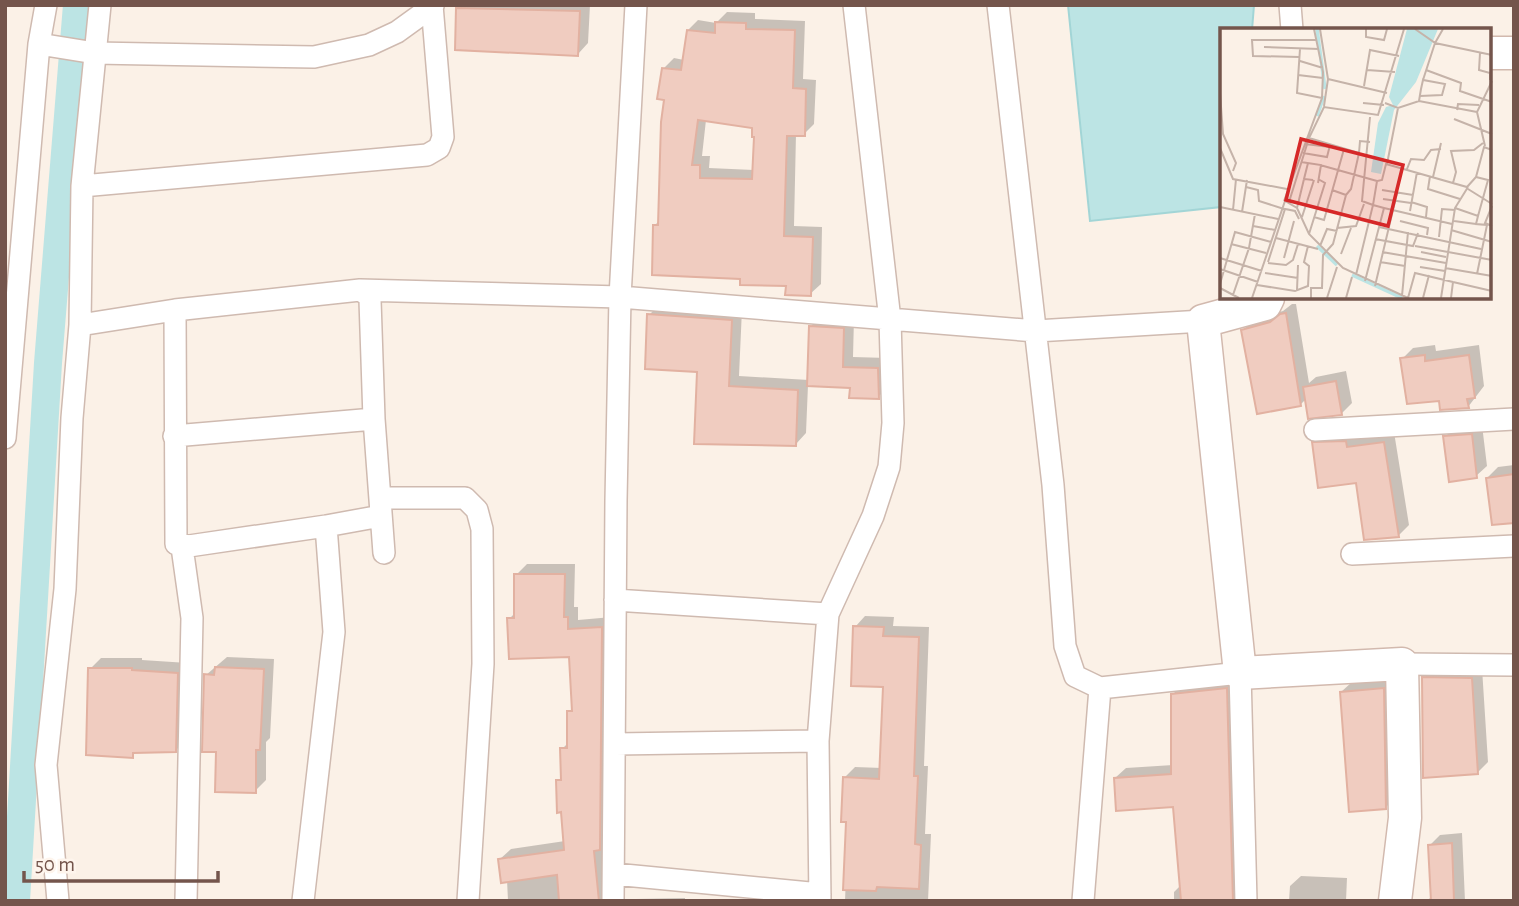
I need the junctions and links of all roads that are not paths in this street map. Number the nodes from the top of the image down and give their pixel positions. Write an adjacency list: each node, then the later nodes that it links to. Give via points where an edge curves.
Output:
1 (46, 5): 9 (street)
2 (100, 5): 10 (street)
3 (636, 5): 15 (street)
4 (854, 5): 18 (street)
5 (998, 5): 21 (street)
6 (1290, 5): 8 (street)
7 (433, 6): 10 (street, via 369,45 314,57); 13 (street, via 443,137 439,148 426,155)
8 (1292, 28)
9 (45, 45): 10 (street); 26 (street)
10 (94, 53): 13 (street)
11 (1491, 53): 12 (main road)
12 (1514, 53)
13 (82, 186): 20 (street)
14 (360, 289): 15 (street); 17 (street); 22 (street, via 370,300)
15 (620, 297): 18 (street); 33 (street)
16 (1268, 299): 19 (main road, via 1265,304)
17 (176, 310): 20 (street); 25 (street)
18 (890, 320): 21 (street); 34 (street, via 893,423 889,467 873,516)
19 (1203, 321): 21 (street); 37 (main road)
20 (80, 325): 43 (street, via 65,589 46,765)
21 (1036, 331): 38 (street, via 1065,646 1075,676)
22 (374, 419): 25 (street); 27 (street)
23 (1514, 419): 24 (street)
24 (1315, 430)
25 (174, 436): 30 (street, via 174,541)
26 (5, 438)
27 (380, 507): 28 (street); 31 (street); 46 (street, via 465,498 477,510 482,529 483,664)
28 (326, 526): 30 (street); 45 (street, via 334,632)
29 (1514, 546): 32 (street)
30 (182, 547): 44 (street, via 192,618)
31 (384, 553)
32 (1352, 554)
33 (615, 600): 34 (street); 40 (street)
34 (828, 614): 39 (street)
35 (1402, 664): 36 (street); 37 (main road); 50 (main road, via 1405,818)
36 (1514, 665)
37 (1240, 673): 38 (street); 49 (street)
38 (1100, 688): 48 (street)
39 (818, 741): 40 (street); 42 (street)
40 (616, 744): 41 (street)
41 (614, 874): 42 (street); 47 (street)
42 (820, 897)
43 (58, 901)
44 (186, 901)
45 (303, 901)
46 (468, 901)
47 (613, 901)
48 (1083, 901)
49 (1246, 901)
50 (1395, 901)

